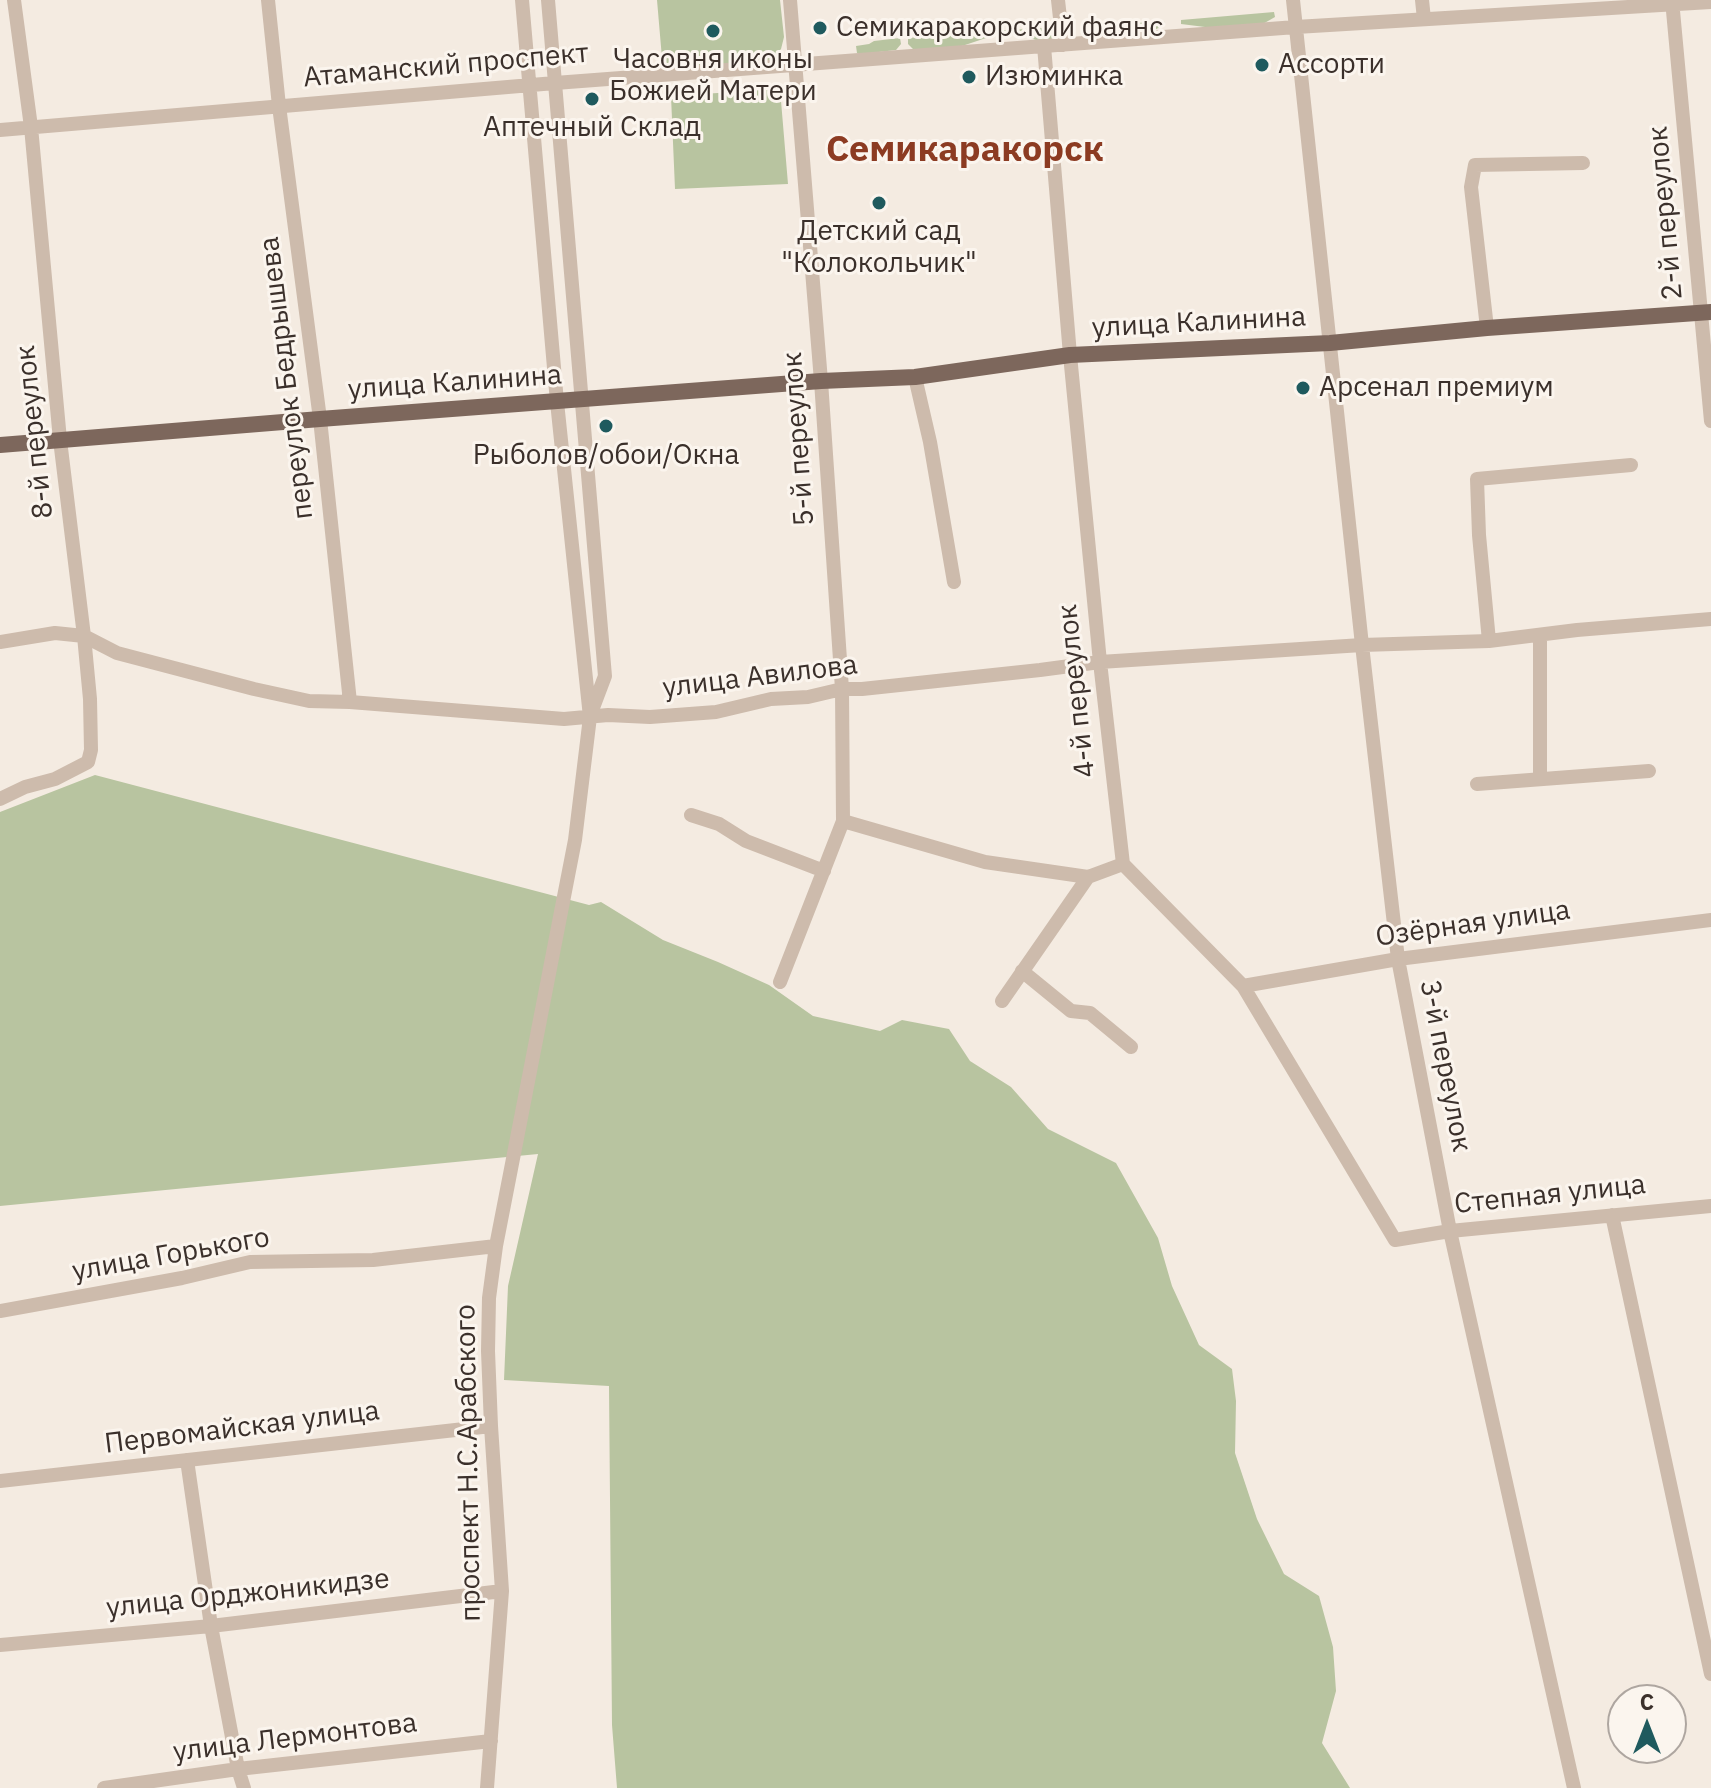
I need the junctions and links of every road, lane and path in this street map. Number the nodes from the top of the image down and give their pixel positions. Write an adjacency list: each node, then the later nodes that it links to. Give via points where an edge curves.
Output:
1 (14, 0): 19 (street, 8-й переулок)
2 (268, 0): 18 (street, переулок Бедрышева)
3 (522, 0): 17 (street)
4 (548, 0): 16 (street)
5 (790, 0): 15 (street, 5-й переулок)
6 (1058, 0): 13 (street)
7 (1293, 0): 12 (street, 3-й переулок)
8 (1422, 0): 11 (street)
9 (1672, 2): 10 (street, Атаманский проспект); 11 (street, Атаманский проспект); 22 (street, 2-й переулок)
10 (1711, 2)
11 (1424, 19): 12 (street, Атаманский проспект)
12 (1296, 27): 13 (street, Атаманский проспект); 24 (street, 3-й переулок)
13 (1063, 45): 14 (street, Атаманский проспект)
14 (1044, 46): 15 (street, Атаманский проспект); 25 (street, 4-й переулок)
15 (795, 65): 16 (street, Атаманский проспект); 27 (street, 5-й переулок)
16 (555, 83): 17 (street, Атаманский проспект); 28 (street)
17 (530, 86): 18 (street, Атаманский проспект); 29 (street)
18 (279, 106): 19 (street, Атаманский проспект); 30 (street, переулок Бедрышева)
19 (31, 127): 20 (street, Атаманский проспект); 32 (street, 8-й переулок)
20 (0, 130)
21 (1583, 163): 23 (street, via 1475,165 1471,187)
22 (1706, 312): 23 (main road, улица Калинина); 31 (street, 2-й переулок)
23 (1487, 328): 24 (main road, улица Калинина)
24 (1330, 343): 25 (main road, улица Калинина); 41 (street, 3-й переулок)
25 (1070, 355): 26 (main road, улица Калинина); 42 (street, 4-й переулок)
26 (915, 377): 27 (main road, улица Калинина); 35 (street)
27 (821, 381): 28 (main road, улица Калинина); 43 (street, 5-й переулок)
28 (582, 399): 29 (main road, улица Калинина); 45 (street, via 605,676)
29 (557, 402): 30 (main road, улица Калинина); 45 (street)
30 (320, 419): 32 (main road, улица Калинина); 44 (street, переулок Бедрышева)
31 (1711, 421)
32 (60, 440): 33 (main road, улица Калинина); 37 (street, 8-й переулок)
33 (0, 445)
34 (1631, 465): 39 (street, via 1477,479)
35 (954, 582)
36 (1711, 619): 38 (street, улица Авилова)
37 (84, 636): 40 (street, улица Авилова, via 55,633); 44 (street, улица Авилова, via 117,653 254,689 309,701); 49 (street, 8-й переулок, via 88,762)
38 (1540, 636): 39 (street, улица Авилова); 47 (street)
39 (1489, 641): 41 (street, улица Авилова)
40 (0, 642)
41 (1362, 645): 42 (street, улица Авилова); 56 (street, 3-й переулок)
42 (1100, 662): 43 (street, улица Авилова); 52 (street, 4-й переулок)
43 (842, 689): 45 (street, улица Авилова, via 716,712); 51 (street, 5-й переулок)
44 (350, 702): 45 (street, улица Авилова, via 535,718)
45 (590, 717): 65 (street, проспект Н.С.Арабского, via 575,840)
46 (1649, 771): 47 (street)
47 (1540, 779): 48 (street)
48 (1477, 784)
49 (0, 799)
50 (691, 815): 53 (street)
51 (843, 821): 53 (street, 5-й переулок); 54 (street, via 985,862)
52 (1123, 864): 54 (street); 59 (street)
53 (824, 871): 58 (street, 5-й переулок)
54 (1088, 877): 57 (street)
55 (1711, 920): 56 (street, Озёрная улица)
56 (1398, 959): 59 (street, Озёрная улица); 64 (street, 3-й переулок)
57 (1022, 971): 60 (street); 61 (street, via 1071,1011 1090,1013)
58 (780, 982)
59 (1243, 986): 64 (street, Степная улица, via 1395,1240)
60 (1002, 1001)
61 (1131, 1047)
62 (1711, 1206): 63 (street, Степная улица)
63 (1612, 1215): 64 (street, Степная улица); 73 (street)
64 (1450, 1231): 79 (street, 3-й переулок)
65 (496, 1246): 66 (street, улица Горького, via 373,1260 250,1262); 67 (street, проспект Н.С.Арабского, via 489,1311)
66 (0, 1311)
67 (491, 1426): 68 (street, Первомайская улица); 70 (street, проспект Н.С.Арабского)
68 (187, 1460): 69 (street, Первомайская улица); 71 (street)
69 (0, 1481)
70 (502, 1591): 71 (street, улица Орджоникидзе); 74 (street, проспект Н.С.Арабского)
71 (211, 1626): 72 (street, улица Орджоникидзе); 75 (street)
72 (0, 1645)
73 (1711, 1674)
74 (491, 1741): 75 (street, улица Лермонтова); 78 (street, проспект Н.С.Арабского)
75 (238, 1769): 76 (street, улица Лермонтова); 77 (street)
76 (104, 1788)
77 (244, 1788)
78 (487, 1788)
79 (1574, 1788)

